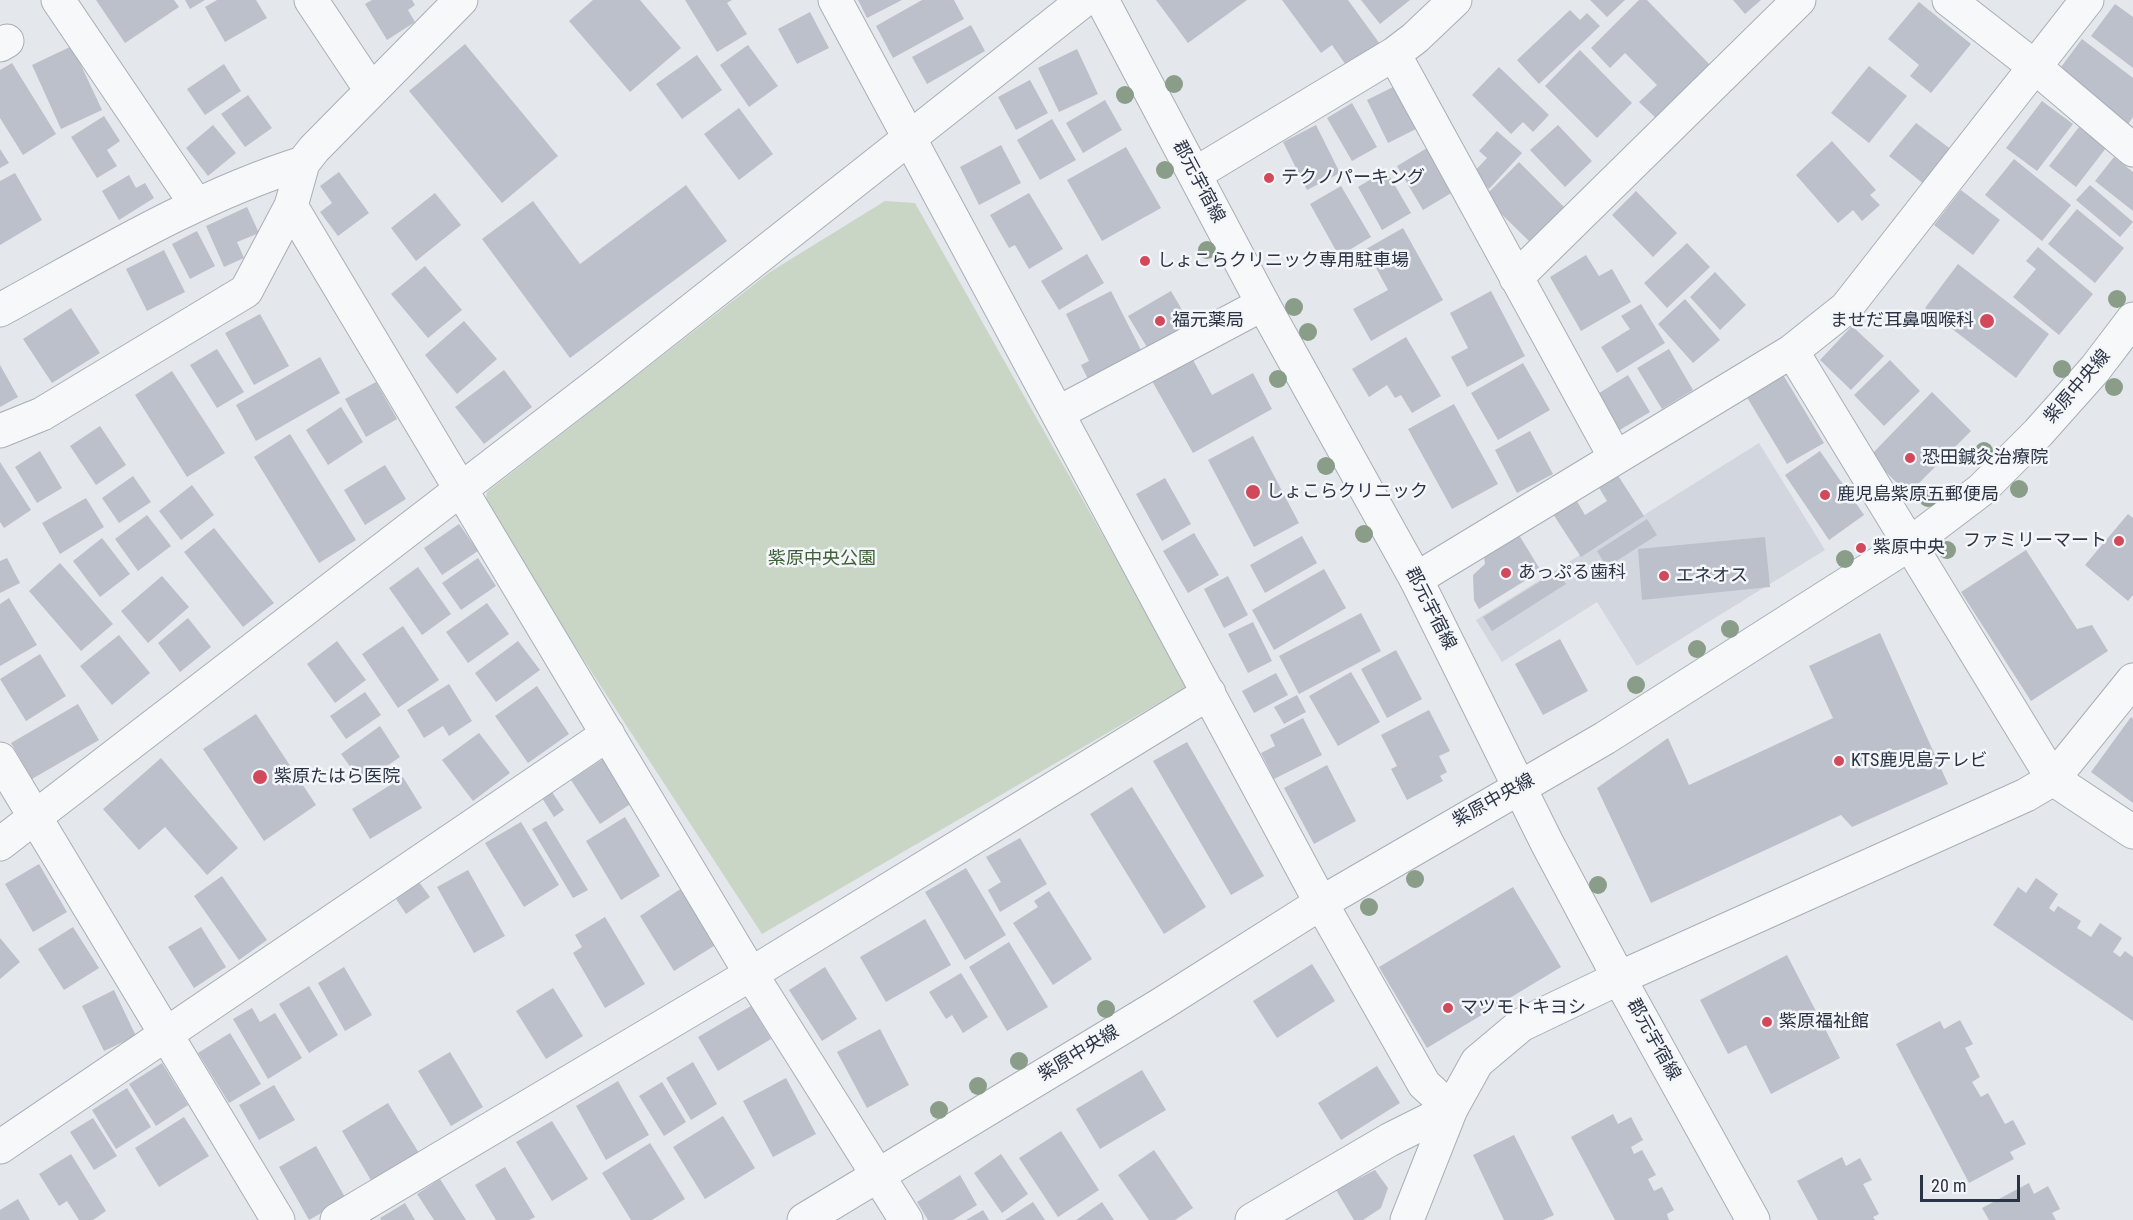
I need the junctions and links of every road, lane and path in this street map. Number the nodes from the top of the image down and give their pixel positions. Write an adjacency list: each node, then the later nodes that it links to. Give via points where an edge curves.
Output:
1 (58, 0): 18 (street)
2 (311, 0): 13 (street)
3 (461, 0): 13 (street)
4 (835, 0): 14 (street)
5 (1084, 0): 14 (street)
6 (1102, 0): 17 (street, 郡元宇宿線)
7 (1455, 0): 11 (street)
8 (1799, 0): 20 (street)
9 (1949, 0): 12 (street)
10 (2087, 0): 12 (street)
11 (1394, 54): 17 (street); 20 (street)
12 (2036, 66): 15 (street); 24 (street, via 1846,308)
13 (371, 90): 16 (street)
14 (910, 138): 25 (street); 28 (street)
15 (2133, 150)
16 (303, 163): 18 (street); 19 (street)
17 (1195, 174): 21 (street, 郡元宇宿線)
18 (196, 204): 22 (street)
19 (291, 207): 26 (street, via 246,291 42,414); 28 (street)
20 (1516, 278): 27 (street)
21 (1263, 304): 25 (street); 30 (street, 郡元宇宿線)
22 (0, 310)
23 (2133, 319): 29 (street, 紫原中央線, via 2038,433 1981,490)
24 (1792, 351): 27 (street); 29 (street)
25 (1058, 413): 32 (street)
26 (0, 431)
27 (1615, 457): 30 (street)
28 (460, 488): 33 (street); 37 (street)
29 (1911, 543): 35 (street); 36 (street, 紫原中央線, via 1605,738)
30 (1416, 579): 36 (street, 郡元宇宿線)
31 (2133, 680): 35 (street)
32 (1209, 693): 40 (street); 41 (street)
33 (608, 734): 41 (street); 43 (street)
34 (0, 759): 37 (street)
35 (2053, 779): 38 (street); 42 (street, via 2026,795)
36 (1519, 788): 40 (street, 紫原中央線); 42 (street, 郡元宇宿線)
37 (35, 817): 39 (street); 43 (street)
38 (2133, 832)
39 (0, 844)
40 (1321, 903): 44 (street, via 1424,1084); 46 (street, 紫原中央線)
41 (751, 974): 46 (street); 48 (street)
42 (1619, 978): 44 (street, via 1521,1025 1477,1062); 53 (street, 郡元宇宿線)
43 (166, 1033): 45 (street); 47 (street)
44 (1452, 1109): 51 (street, via 1389,1140); 52 (street)
45 (0, 1147)
46 (879, 1175): 49 (street, 紫原中央線); 50 (street)
47 (278, 1220)
48 (337, 1220)
49 (804, 1220)
50 (906, 1220)
51 (1252, 1220)
52 (1407, 1220)
53 (1753, 1220)

